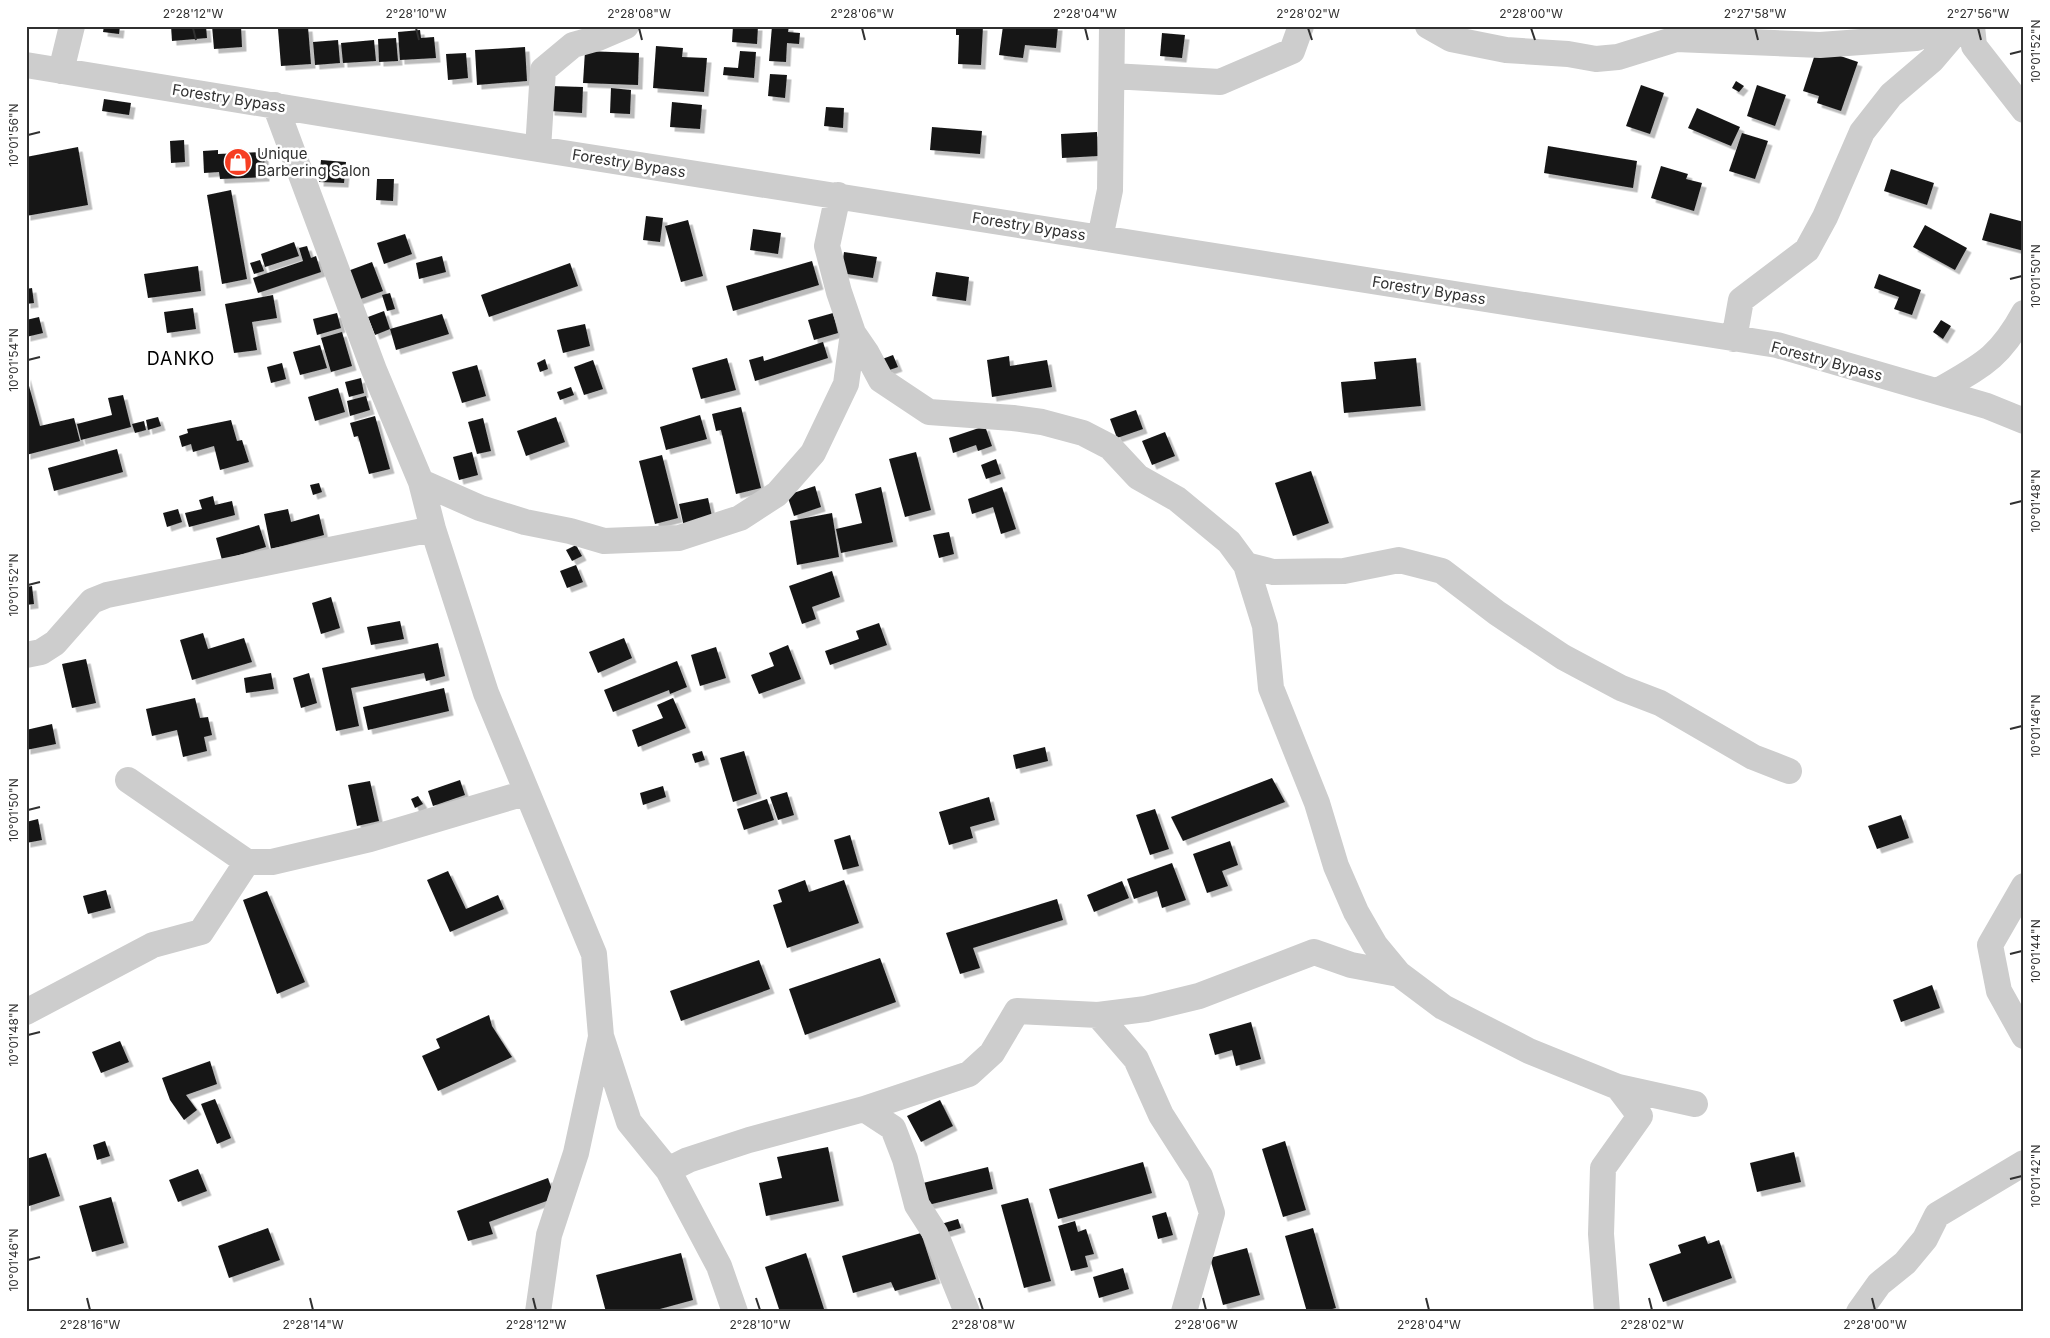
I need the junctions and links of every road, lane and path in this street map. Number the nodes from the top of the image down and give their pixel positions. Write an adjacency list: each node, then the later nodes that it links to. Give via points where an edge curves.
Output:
1 (72, 26): 10 (street)
2 (626, 26): 14 (street, via 572,45 543,70)
3 (1112, 26): 11 (street)
4 (1302, 26): 11 (street, via 1292,51 1220,82)
5 (1428, 26): 6 (street, via 1451,39 1497,48 1596,59 1618,57 1676,39 1820,45 1916,38)
6 (1948, 26)
7 (1961, 26): 19 (street, via 1932,60 1891,95 1862,132 1807,250 1741,300)
8 (1972, 26): 13 (street, via 1974,46)
9 (26, 65): 10 (street, Forestry Bypass)
10 (61, 71): 12 (street, Forestry Bypass)
11 (1112, 76): 16 (street, via 1110,190)
12 (275, 105): 14 (street, Forestry Bypass); 22 (street, via 374,370)
13 (2024, 110)
14 (538, 149): 15 (street, Forestry Bypass)
15 (838, 195): 16 (street, Forestry Bypass); 18 (street, via 827,246)
16 (1100, 238): 19 (street, Forestry Bypass)
17 (2024, 313): 20 (street, via 2011,337 1990,360)
18 (852, 333): 22 (street, via 846,384 813,453 777,494 740,518 679,538 604,541 480,508); 24 (street, via 881,380 929,412 1042,422 1083,433 1110,447 1138,477 1177,499 1229,542)
19 (1734, 339): 20 (street, Forestry Bypass, via 1777,345)
20 (1938, 391): 21 (street, Forestry Bypass)
21 (2024, 421)
22 (421, 482): 23 (street)
23 (433, 529): 25 (street, via 107,595 92,601 55,643 41,652); 28 (street, via 486,693)
24 (1246, 565): 26 (street, via 1273,572 1344,571 1399,560 1442,571 1563,657 1621,688 1660,703 1753,757); 31 (street, via 1265,626 1271,688 1317,803 1336,866 1356,912 1375,944)
25 (26, 655)
26 (1789, 771)
27 (128, 780): 29 (street)
28 (525, 792): 29 (street, via 370,839 272,862); 34 (street, via 594,954)
29 (247, 862): 32 (street, via 201,932 153,945)
30 (2024, 886): 35 (street, via 1990,945 1999,991)
31 (1399, 974): 33 (street, via 1351,965 1314,952 1199,996 1146,1009); 36 (street, via 1460,1016 1529,1051)
32 (26, 1012)
33 (1098, 1015): 38 (street, via 1017,1011 992,1053 970,1074); 44 (street, via 1136,1058 1161,1115 1200,1176 1212,1213)
34 (601, 1036): 40 (street, via 629,1122); 41 (street, via 576,1153 549,1235)
35 (2024, 1036)
36 (1618, 1087): 37 (street); 45 (street, via 1640,1116 1603,1168 1601,1234)
37 (1695, 1104)
38 (864, 1109): 40 (street, via 749,1140); 43 (street, via 893,1128 917,1205 935,1233)
39 (2024, 1163): 46 (street, via 1937,1215 1925,1239 1905,1263 1879,1284)
40 (668, 1170): 42 (street, via 719,1266)
41 (538, 1312)
42 (735, 1312)
43 (967, 1312)
44 (1184, 1312)
45 (1607, 1312)
46 (1860, 1312)

